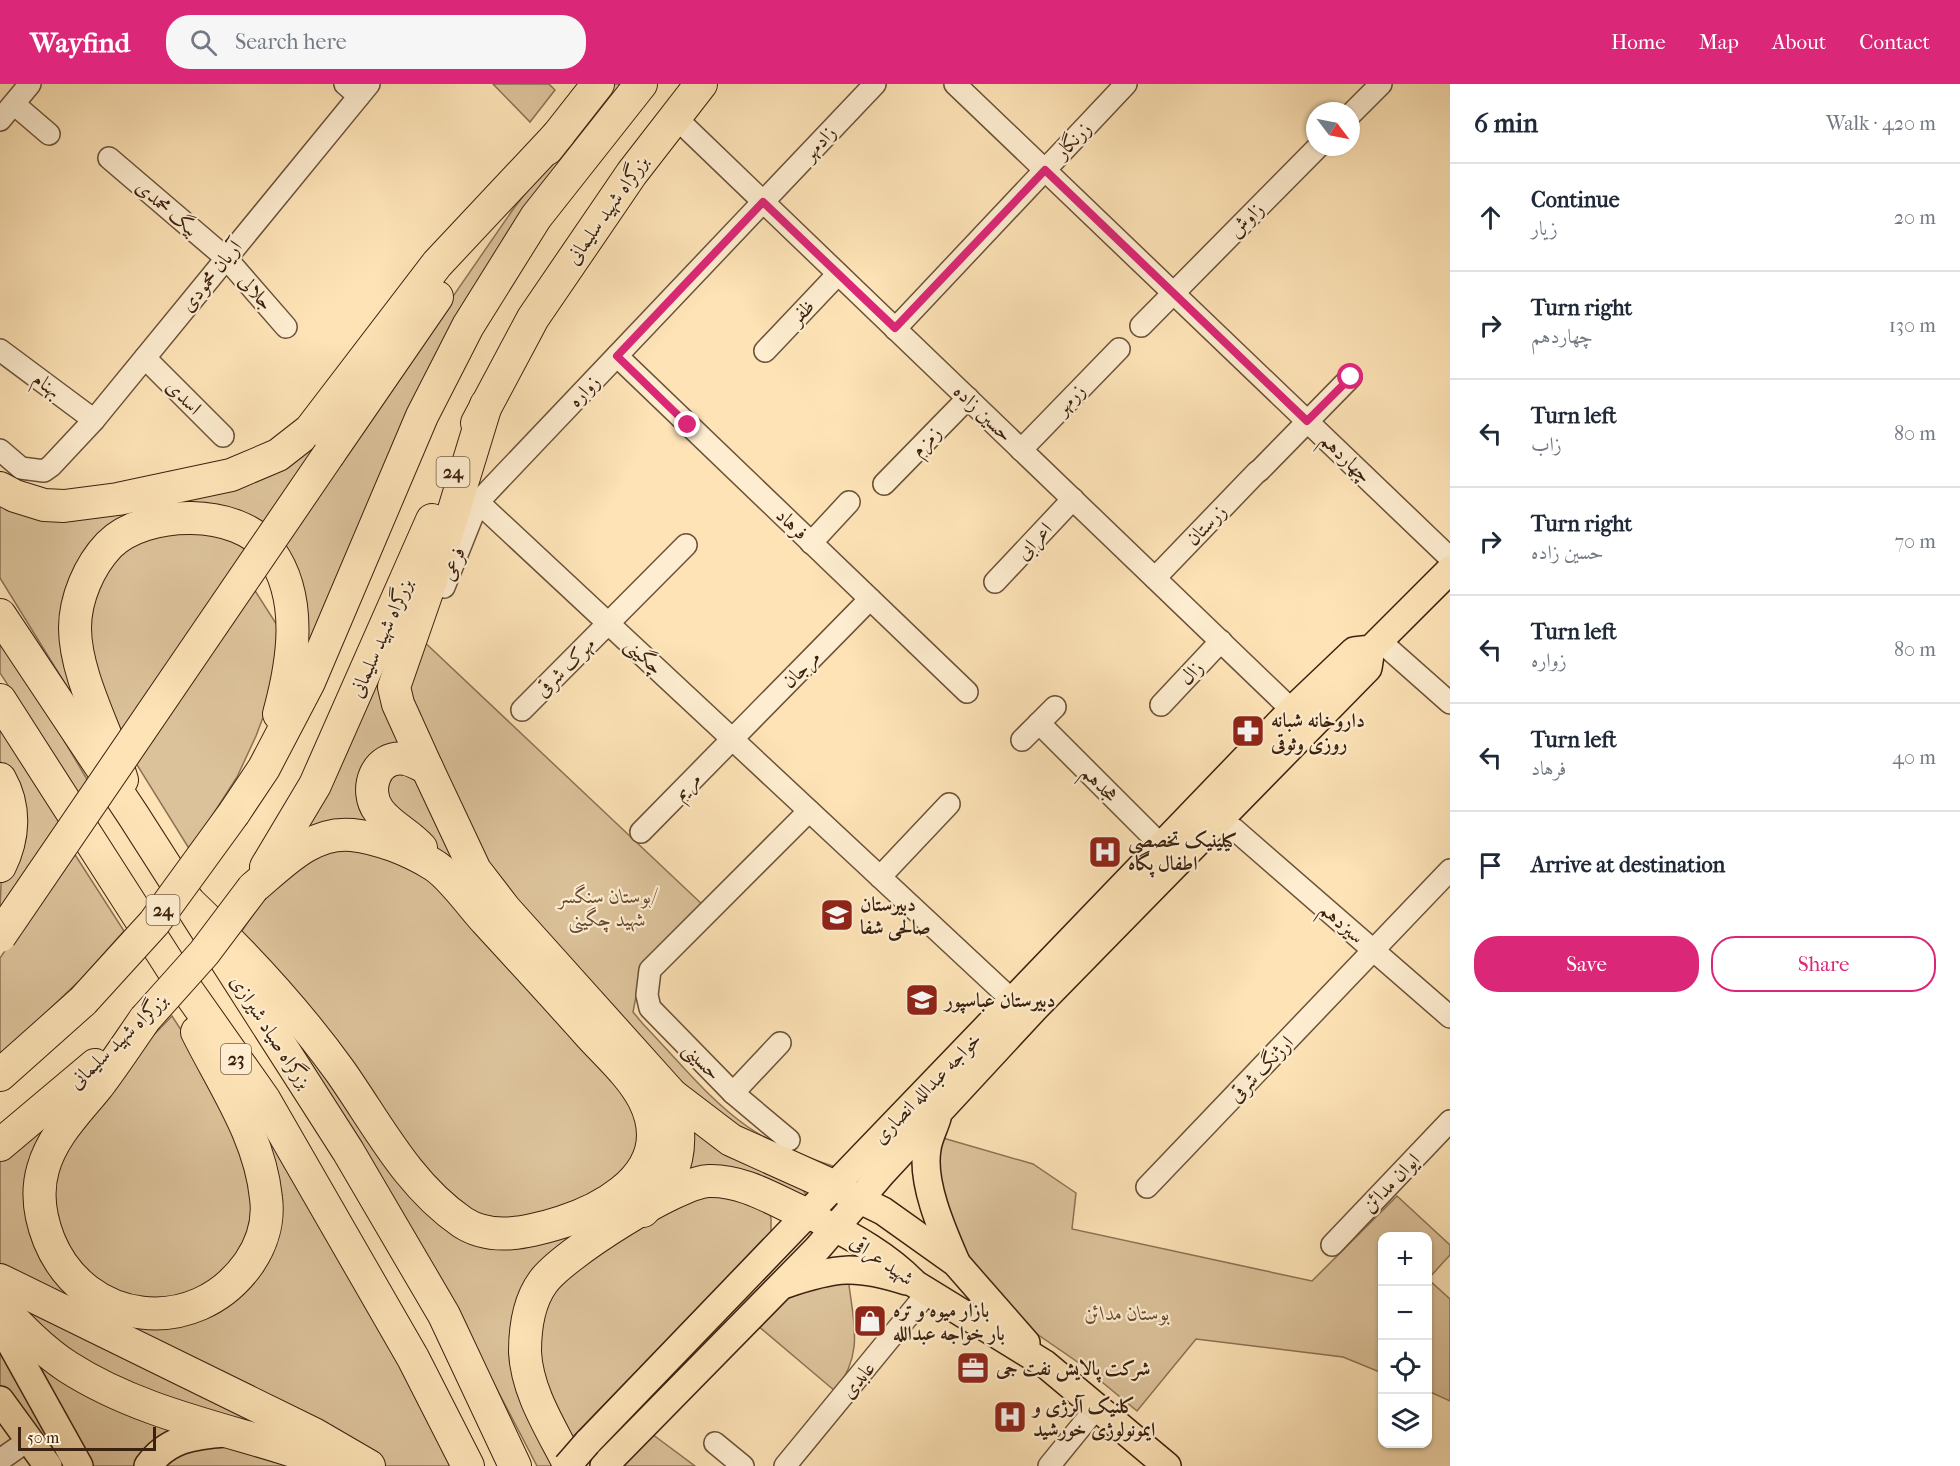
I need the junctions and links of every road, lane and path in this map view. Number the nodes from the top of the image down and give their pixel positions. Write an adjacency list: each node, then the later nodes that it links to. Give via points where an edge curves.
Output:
1 (30, 84): 10 (street)
2 (598, 84): 15 (highway)
3 (641, 84): 66 (highway, 24, via 536,217 468,327 422,416 309,682)
4 (701, 84): 12 (highway, بزرگراه شهید سلیمانی / 24)
5 (875, 84): 19 (street, زادمهر)
6 (955, 84): 18 (street, چهاردهم)
7 (1126, 84): 18 (street, زرنگار)
8 (1381, 84): 11 (street)
9 (358, 88): 20 (street, آریان محمودی)
10 (14, 104): 13 (street); 14 (street)
11 (1360, 105)
12 (675, 117): 19 (street, حسین زاده); 33 (highway, بزرگراه شهید سلیمانی / 24, via 532,318)
13 (0, 120)
14 (49, 134)
15 (559, 134): 40 (highway, via 437,264 310,430 278,455 231,475 64,506 44,505); 81 (highway, bridge, via 450,279)
16 (1309, 156): 22 (street, زاوش)
17 (109, 158): 20 (street, بیگ محمدی)
18 (1045, 170): 22 (street, چهاردهم); 25 (street, زرنگار)
19 (763, 202): 21 (street, حسین زاده); 29 (street, زواره)
20 (226, 258): 24 (street, جلالی); 30 (street, آریان محمودی)
21 (838, 274): 25 (street, حسین زاده); 28 (street, ظفر)
22 (1173, 293): 23 (street, زاوش); 35 (street, چهاردهم)
23 (1141, 326)
24 (286, 327)
25 (895, 328): 32 (street, حسین زاده)
26 (1119, 349): 38 (street, زرمهر)
27 (0, 350): 34 (street, بهنام)
28 (765, 351)
29 (617, 356): 42 (street, زواره); 44 (street, فرهاد)
30 (145, 358): 34 (street, آریان محمودی); 36 (street, اسدی)
31 (1351, 377): 35 (street, زرستان)
32 (968, 398): 38 (street, حسین زاده); 39 (street, زمزم)
33 (486, 405): 67 (highway, via 394,687); 79 (highway, بزرگراه شهید سلیمانی / 24, via 315,785)
34 (94, 420): 37 (street, آریان محمودی, via 44,471 21,468)
35 (1307, 421): 46 (street, چهاردهم); 48 (street, زرستان)
36 (223, 436)
37 (0, 450)
38 (1021, 450): 41 (street, حسین زاده)
39 (884, 483)
40 (0, 488)
41 (1073, 499): 48 (street, حسین زاده); 49 (street, اعرابی)
42 (478, 502): 52 (street, چگینی); 53 (street, فرعی)
43 (849, 502): 44 (street)
44 (812, 543): 50 (street, فرهاد)
45 (686, 545): 52 (street)
46 (1450, 558)
47 (1450, 570): 55 (main road, خواجه عبدالله انصاری)
48 (1155, 578): 54 (street, حسین زاده)
49 (995, 582)
50 (870, 599): 56 (street, فرهاد); 64 (street, مرجان)
51 (0, 615): 71 (highway, بزرگراه صیاد شیرازی / 23)
52 (609, 624): 61 (street, مهرک شرقی); 64 (street, چگینی)
53 (429, 627)
54 (1221, 641): 59 (street, زال); 62 (street, حسین زاده)
55 (1375, 645): 58 (street); 62 (main road, خواجه عبدالله انصاری, via 1353,651); 91 (main road, خواجه عبدالله انصاری, via 1368,668)
56 (968, 692)
57 (0, 700): 83 (highway, 23)
58 (1450, 703)
59 (1161, 705)
60 (1055, 707): 63 (street)
61 (522, 710)
62 (1292, 710): 74 (main road, خواجه عبدالله انصاری)
63 (1039, 723): 65 (street); 74 (street, هجدهم)
64 (732, 739): 70 (street, چگینی); 73 (street, مریم)
65 (1022, 740)
66 (264, 768): 71 (highway, via 291,662 289,593 280,567 256,536 224,520 178,517 135,529 110,544 96,562 84,584 75,629 83,677 110,741); 88 (highway, 24, bridge, via 153,923 83,1000)
67 (427, 768): 75 (highway, via 405,759 381,765 374,776 372,796 380,812 413,838); 90 (highway, via 486,886)
68 (0, 780): 76 (highway, via 12,823)
69 (949, 804): 78 (street)
70 (809, 811): 78 (street, چگینی); 89 (street, حسینی, via 650,970 650,1008)
71 (134, 815): 80 (highway, بزرگراه صیاد شیرازی / 23)
72 (1234, 829): 82 (street, سیزدهم)
73 (641, 832)
74 (1161, 845): 84 (main road, خواجه عبدالله انصاری)
75 (433, 864): 79 (highway, via 385,843 336,835 302,848); 80 (highway, via 627,1076 651,1117 653,1137 637,1178 605,1203 573,1219 529,1231 495,1234 466,1225 439,1205 404,1167 340,1071 265,976)
76 (0, 866)
77 (1450, 870): 82 (street, ارژنگ شرقی)
78 (880, 877): 84 (street, چگینی)
79 (253, 888): 86 (highway, بزرگراه شهید سلیمانی / 24, bridge, via 204,953)
80 (190, 903): 120 (highway, بزرگراه صیاد شیرازی / 23, via 348,1151 444,1315)
81 (0, 936)
82 (1375, 951): 85 (street, سیزدهم); 95 (street, ارژنگ شرقی)
83 (173, 970): 86 (highway, via 187,1013 251,1138 264,1183 266,1220 253,1256 230,1286 192,1308 152,1314 121,1309 73,1279 53,1250 39,1199 43,1168 57,1140); 119 (highway, 23, via 264,1099 413,1358)
84 (1012, 1000): 96 (main road, خواجه عبدالله انصاری)
85 (1450, 1017)
86 (144, 1019): 94 (highway, بزرگراه شهید سلیمانی / 24, via 78,1081)
87 (780, 1043): 89 (street, حسینی)
88 (0, 1075)
89 (733, 1093): 93 (street)
90 (672, 1095): 96 (highway, via 731,1140); 97 (highway, via 680,1149 673,1173)
91 (940, 1110): 96 (main road, خواجه عبدالله انصاری); 100 (main road, via 926,1150 928,1174 941,1227)
92 (1450, 1121): 99 (street, ایوان مدائن)
93 (789, 1140)
94 (0, 1145)
95 (1147, 1187)
96 (846, 1193): 98 (main road, خواجه عبدالله انصاری); 100 (main road, شهید عراقی, via 883,1211)
97 (643, 1211): 98 (highway, via 686,1187 707,1181 744,1187); 112 (highway, via 560,1263 543,1282 533,1302 526,1343 528,1377 534,1394)
98 (822, 1222): 102 (main road, خواجه عبدالله انصاری); 103 (main road, شهید عراقی, via 898,1266); 112 (main road, خواجه عبدالله انصاری)
99 (1332, 1245)
100 (956, 1263): 106 (main road, شهید عراقی)
101 (0, 1281): 118 (highway, via 314,1434)
102 (779, 1286): 103 (main road, via 840,1269 877,1272); 121 (main road, خواجه عبدالله انصاری)
103 (921, 1288): 106 (main road, شهید عراقی); 123 (street, عابدی)
104 (0, 1306): 109 (highway, via 34,1342 102,1387)
105 (0, 1324): 115 (main road)
106 (1045, 1364): 108 (main road, شهید عراقی)
107 (0, 1400): 110 (main road)
108 (1097, 1407): 124 (street); 125 (main road, شهید عراقی)
109 (232, 1433): 116 (main road, via 185,1438 167,1446); 117 (highway)
110 (30, 1439): 113 (street); 114 (main road)
111 (715, 1443): 122 (street)
112 (575, 1458)
113 (0, 1460)
114 (48, 1466)
115 (79, 1466)
116 (148, 1466)
117 (336, 1466)
118 (369, 1466)
119 (468, 1466)
120 (515, 1466)
121 (604, 1466)
122 (743, 1466)
123 (785, 1466)
124 (1048, 1466)
125 (1167, 1466)

